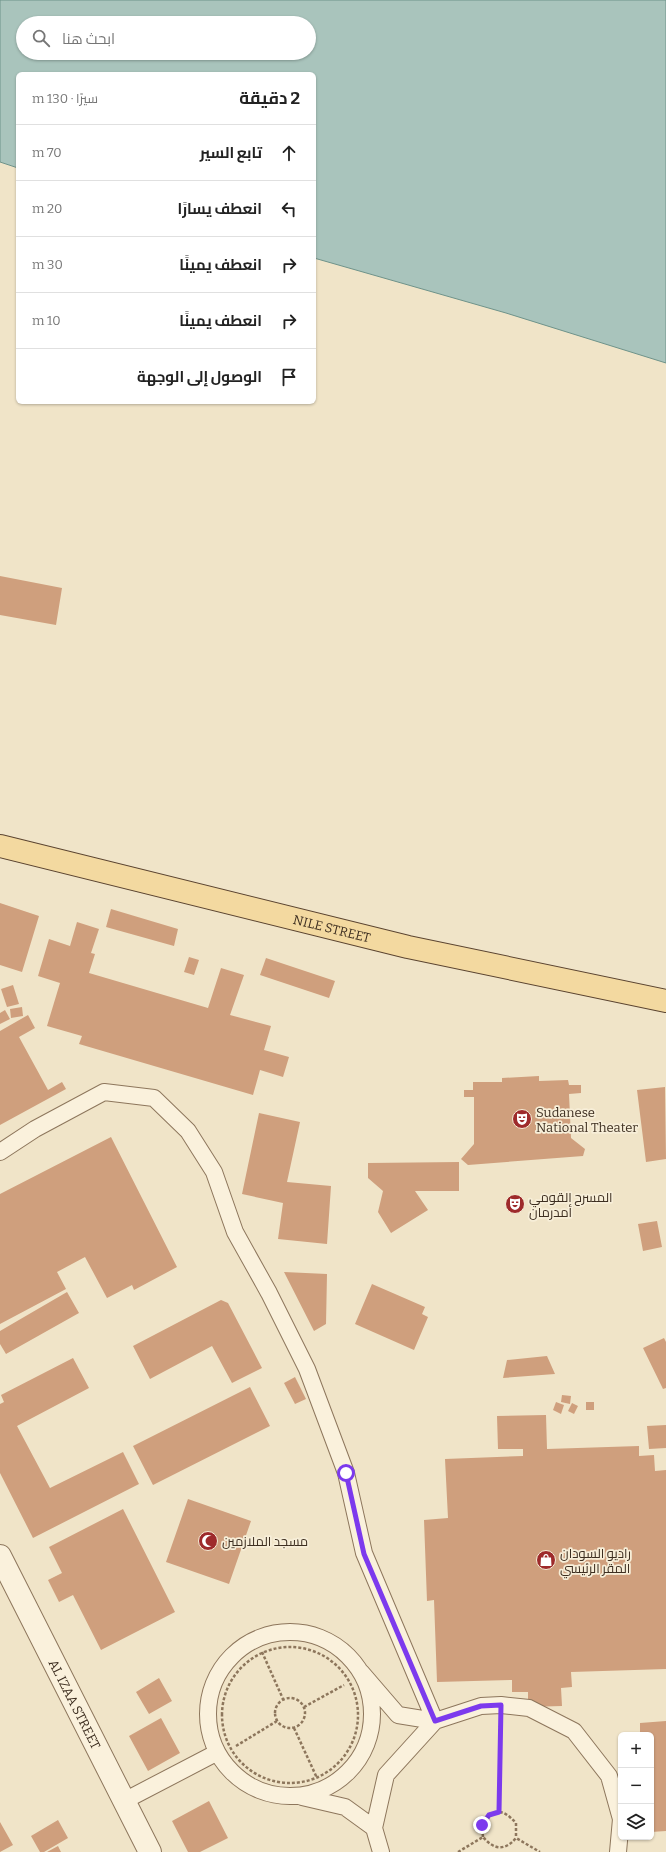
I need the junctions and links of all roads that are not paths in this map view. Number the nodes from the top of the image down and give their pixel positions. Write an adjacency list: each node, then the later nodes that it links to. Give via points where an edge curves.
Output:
1 (0, 846): 2 (main road, NILE STREET, via 408,947)
2 (666, 1001)
3 (0, 1152): 6 (lane, via 35,1129 104,1092 154,1098 188,1131 214,1172 235,1232 307,1369 346,1473 364,1554)
4 (0, 1556): 9 (street, AL IZAA STREET)
5 (361, 1672): 6 (lane, via 398,1715); 7 (lane, via 337,1645 311,1633 278,1631 248,1642 224,1663 210,1692 207,1724); 8 (lane, via 372,1706 367,1744 352,1771 332,1787)
6 (435, 1721): 10 (lane, via 386,1774); 13 (lane, via 481,1706 501,1705 529,1708 574,1731 609,1776 621,1820)
7 (223, 1751): 8 (lane, via 238,1779 268,1795); 9 (lane)
8 (300, 1797): 10 (lane, via 345,1807)
9 (124, 1801): 11 (street, AL IZAA STREET)
10 (374, 1828): 12 (lane)
11 (150, 1852)
12 (381, 1852)
13 (618, 1852)

